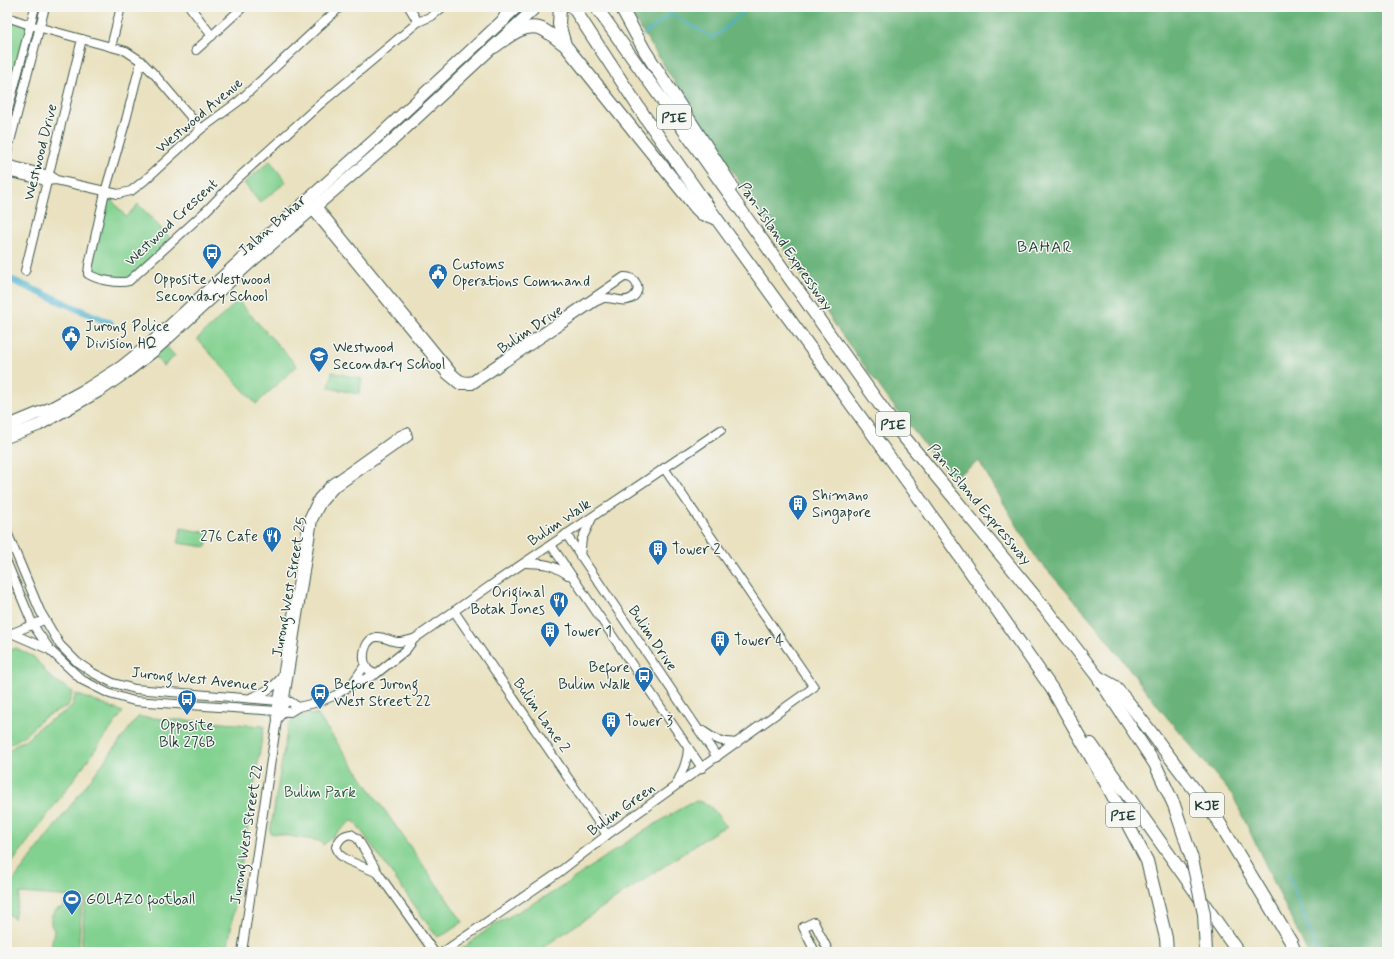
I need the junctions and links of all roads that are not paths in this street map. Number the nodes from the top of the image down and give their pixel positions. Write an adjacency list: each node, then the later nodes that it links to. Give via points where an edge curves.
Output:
1 (35, 7): 19 (street)
2 (45, 7): 20 (street)
3 (119, 7): 25 (street)
4 (190, 7): 21 (street)
5 (243, 7): 21 (street)
6 (340, 7): 29 (street, Westwood Avenue, via 239,101)
7 (409, 7): 18 (street)
8 (443, 7): 18 (street, via 432,16)
9 (510, 7): 17 (highway)
10 (517, 7): 17 (main road, Jalan Bahar)
11 (536, 7): 24 (main road, Jalan Bahar)
12 (560, 7): 23 (highway, via 559,24)
13 (573, 7): 38 (highway, PIE, via 645,117)
14 (596, 7): 39 (highway, Pan-Island Expressway / PIE)
15 (621, 8): 39 (highway, via 645,51 736,192)
16 (7, 17): 19 (street)
17 (503, 21): 30 (main road, Jalan Bahar)
18 (418, 22): 36 (street, Westwood Crescent, via 312,112 125,282 99,279 88,274)
19 (30, 25): 20 (street); 28 (street)
20 (39, 27): 22 (street); 32 (street)
21 (212, 36): 26 (street)
22 (82, 39): 25 (street); 35 (street, Westwood Drive)
23 (565, 45): 24 (highway, via 540,28 528,28 519,30); 38 (highway, via 696,208 702,214)
24 (494, 46): 31 (main road, Jalan Bahar)
25 (111, 47): 27 (street, via 126,51)
26 (196, 50)
27 (140, 61): 29 (street); 36 (street, Westwood Crescent)
28 (7, 114)
29 (201, 129): 36 (street, Westwood Avenue, via 131,191 118,194)
30 (382, 133): 31 (main road, via 384,142); 41 (main road, Jalan Bahar, via 152,342 121,367 53,407)
31 (393, 140): 37 (main road, Jalan Bahar)
32 (7, 153)
33 (7, 164): 35 (street, Westwood Avenue)
34 (7, 172): 35 (street, Westwood Avenue)
35 (48, 178): 36 (street, Westwood Avenue); 40 (street, Westwood Drive)
36 (105, 192)
37 (315, 208): 37 (street, Bulim Drive, via 452,372 467,382 624,277 634,280 637,293 624,301 604,298 595,302 472,385 459,385 447,375); 43 (main road, Jalan Bahar, via 128,371 68,409)
38 (716, 218): 64 (highway, PIE, via 917,495)
39 (752, 226): 62 (highway, Pan-Island Expressway / PIE, via 894,426 1047,611)
40 (25, 271)
41 (10, 424)
42 (721, 430): 44 (street, Bulim Walk)
43 (10, 437)
44 (664, 468): 45 (street, Bulim Walk); 70 (street, Bulim Green, via 814,688)
45 (592, 518): 47 (street, Bulim Walk); 49 (street, via 582,539)
46 (7, 532): 54 (street, Jurong West Avenue 3)
47 (566, 534): 48 (street, Bulim Walk); 49 (street, Bulim Drive)
48 (551, 545): 51 (street, Bulim Walk); 52 (street)
49 (580, 556): 69 (street, Bulim Drive)
50 (7, 563): 55 (street, Jurong West Avenue 3)
51 (525, 563): 52 (street, via 549,564); 53 (street, Bulim Walk)
52 (572, 578): 71 (street)
53 (454, 611): 57 (street, Bulim Walk); 75 (street, Bulim Lane 2)
54 (44, 620): 55 (street); 65 (street, Jurong West Avenue 3, via 60,645 77,662 113,683 155,692)
55 (33, 625): 56 (street); 58 (street, Jurong West Avenue 3)
56 (9, 634): 58 (street)
57 (414, 639): 59 (street, via 398,642 377,637 368,642 363,653); 60 (street, Bulim Walk, via 406,650)
58 (51, 651): 68 (street, Jurong West Avenue 3, via 82,680 110,694 134,701)
59 (365, 665): 60 (street, via 370,672); 63 (street, Bulim Walk)
60 (376, 674): 63 (street, Bulim Walk)
61 (282, 676): 65 (street, via 277,684 267,691); 66 (street, Jurong West Street 25); 66 (street, Jurong West Street 25, via 308,519 314,505 330,485 407,432 408,437 334,489 317,511)
62 (1097, 676): 83 (highway, Pan-Island Expressway / PIE, bridge, via 1155,764 1174,805 1192,859 1204,914); 85 (highway, KJE, via 1114,686 1128,702 1220,822)
63 (350, 686): 67 (street, Bulim Walk, via 319,702)
64 (1052, 689): 82 (highway, PIE, via 1147,861 1166,938); 84 (highway)
65 (249, 698): 66 (street, Jurong West Avenue 3)
66 (281, 701): 67 (street); 68 (street, Jurong West Street 25)
67 (298, 706): 68 (street, Bulim Walk, via 290,712)
68 (280, 711): 77 (street, Jurong West Street 22)
69 (696, 726): 70 (street, via 710,737); 72 (street, Bulim Drive)
70 (737, 743): 72 (street, Bulim Green)
71 (688, 746): 73 (street); 74 (street, via 686,763)
72 (717, 757): 73 (street, Bulim Green)
73 (702, 768): 74 (street, Bulim Green)
74 (674, 787): 75 (street, Bulim Green)
75 (608, 835): 79 (street, Bulim Green)
76 (378, 873): 76 (street, via 340,855 336,847 340,839 351,834 358,839); 78 (street)
77 (242, 952)
78 (434, 952)
79 (443, 952)
80 (814, 952): 81 (street, via 803,927 814,922)
81 (829, 952)
82 (1167, 952)
83 (1206, 952)
84 (1238, 952)
85 (1295, 952)

